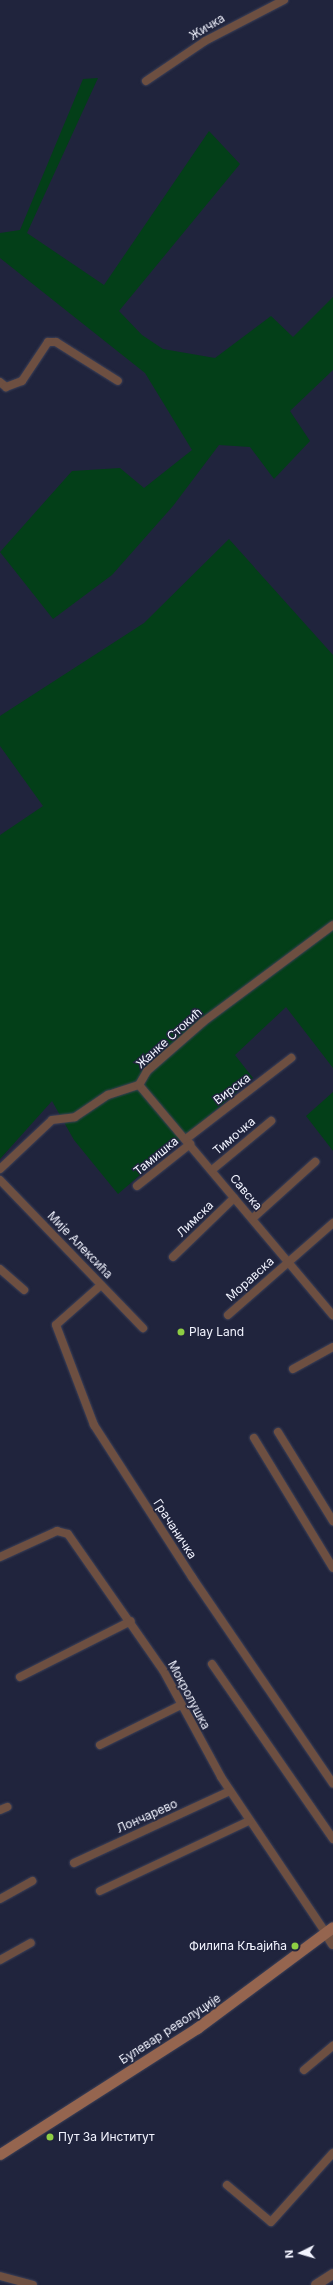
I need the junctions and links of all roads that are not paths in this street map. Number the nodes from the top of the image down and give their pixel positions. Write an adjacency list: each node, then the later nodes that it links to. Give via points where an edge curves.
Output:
1 (284, 0): 2 (street, Жичка, via 205,41)
2 (146, 81)
3 (118, 381): 4 (street, via 56,342 48,342 22,380 6,387)
4 (0, 382)
5 (333, 925): 7 (street, Жанке Стокић, via 203,1022 152,1067)
6 (291, 1058): 9 (street, Вирска)
7 (140, 1085): 9 (street, Савска); 11 (street, Жанке Стокић, via 108,1095 75,1117 52,1120)
8 (271, 1121): 12 (street, Тимочка)
9 (188, 1142): 12 (street, Савска); 14 (street, Тамишка)
10 (315, 1162): 16 (street)
11 (0, 1169)
12 (212, 1170): 15 (street, Савска)
13 (0, 1180): 21 (street, Мије Алексића)
14 (137, 1186)
15 (234, 1198): 16 (street, Савска); 18 (street, Лимска)
16 (253, 1218): 19 (street, Савска)
17 (333, 1223): 19 (street, Моравска)
18 (173, 1257)
19 (289, 1261): 23 (street, Моравска); 24 (street, Савска)
20 (0, 1269): 22 (street)
21 (101, 1284): 25 (street, Мије Алексића); 38 (street, Грачаничка, via 56,1325 94,1425 188,1571)
22 (24, 1290)
23 (228, 1315)
24 (333, 1315)
25 (143, 1328)
26 (333, 1347): 27 (street)
27 (293, 1369)
28 (278, 1432): 30 (street)
29 (254, 1438): 32 (street)
30 (333, 1521)
31 (0, 1557): 33 (street, Мокролушка, via 63,1531)
32 (333, 1568)
33 (131, 1621): 35 (street); 36 (street, Мокролушка)
34 (212, 1664): 41 (street)
35 (20, 1678)
36 (182, 1705): 37 (street); 39 (street, Мокролушка)
37 (100, 1745)
38 (333, 1784)
39 (230, 1791): 40 (street, Мокролушка); 42 (street, Лончарево)
40 (250, 1821): 44 (street); 46 (street, Мокролушка)
41 (333, 1838)
42 (74, 1863)
43 (32, 1881): 45 (street)
44 (100, 1891)
45 (0, 1898)
46 (329, 1930): 48 (street); 52 (main road, Булевар револуције, via 197,2028)
47 (31, 1943): 49 (street)
48 (333, 1944)
49 (0, 1960)
50 (333, 2046): 51 (street)
51 (304, 2070)
52 (0, 2153)
53 (333, 2153): 54 (street, via 271,2222)
54 (227, 2185)
55 (0, 2276): 57 (street)
56 (329, 2280): 58 (street)
57 (33, 2285)
58 (316, 2285)

